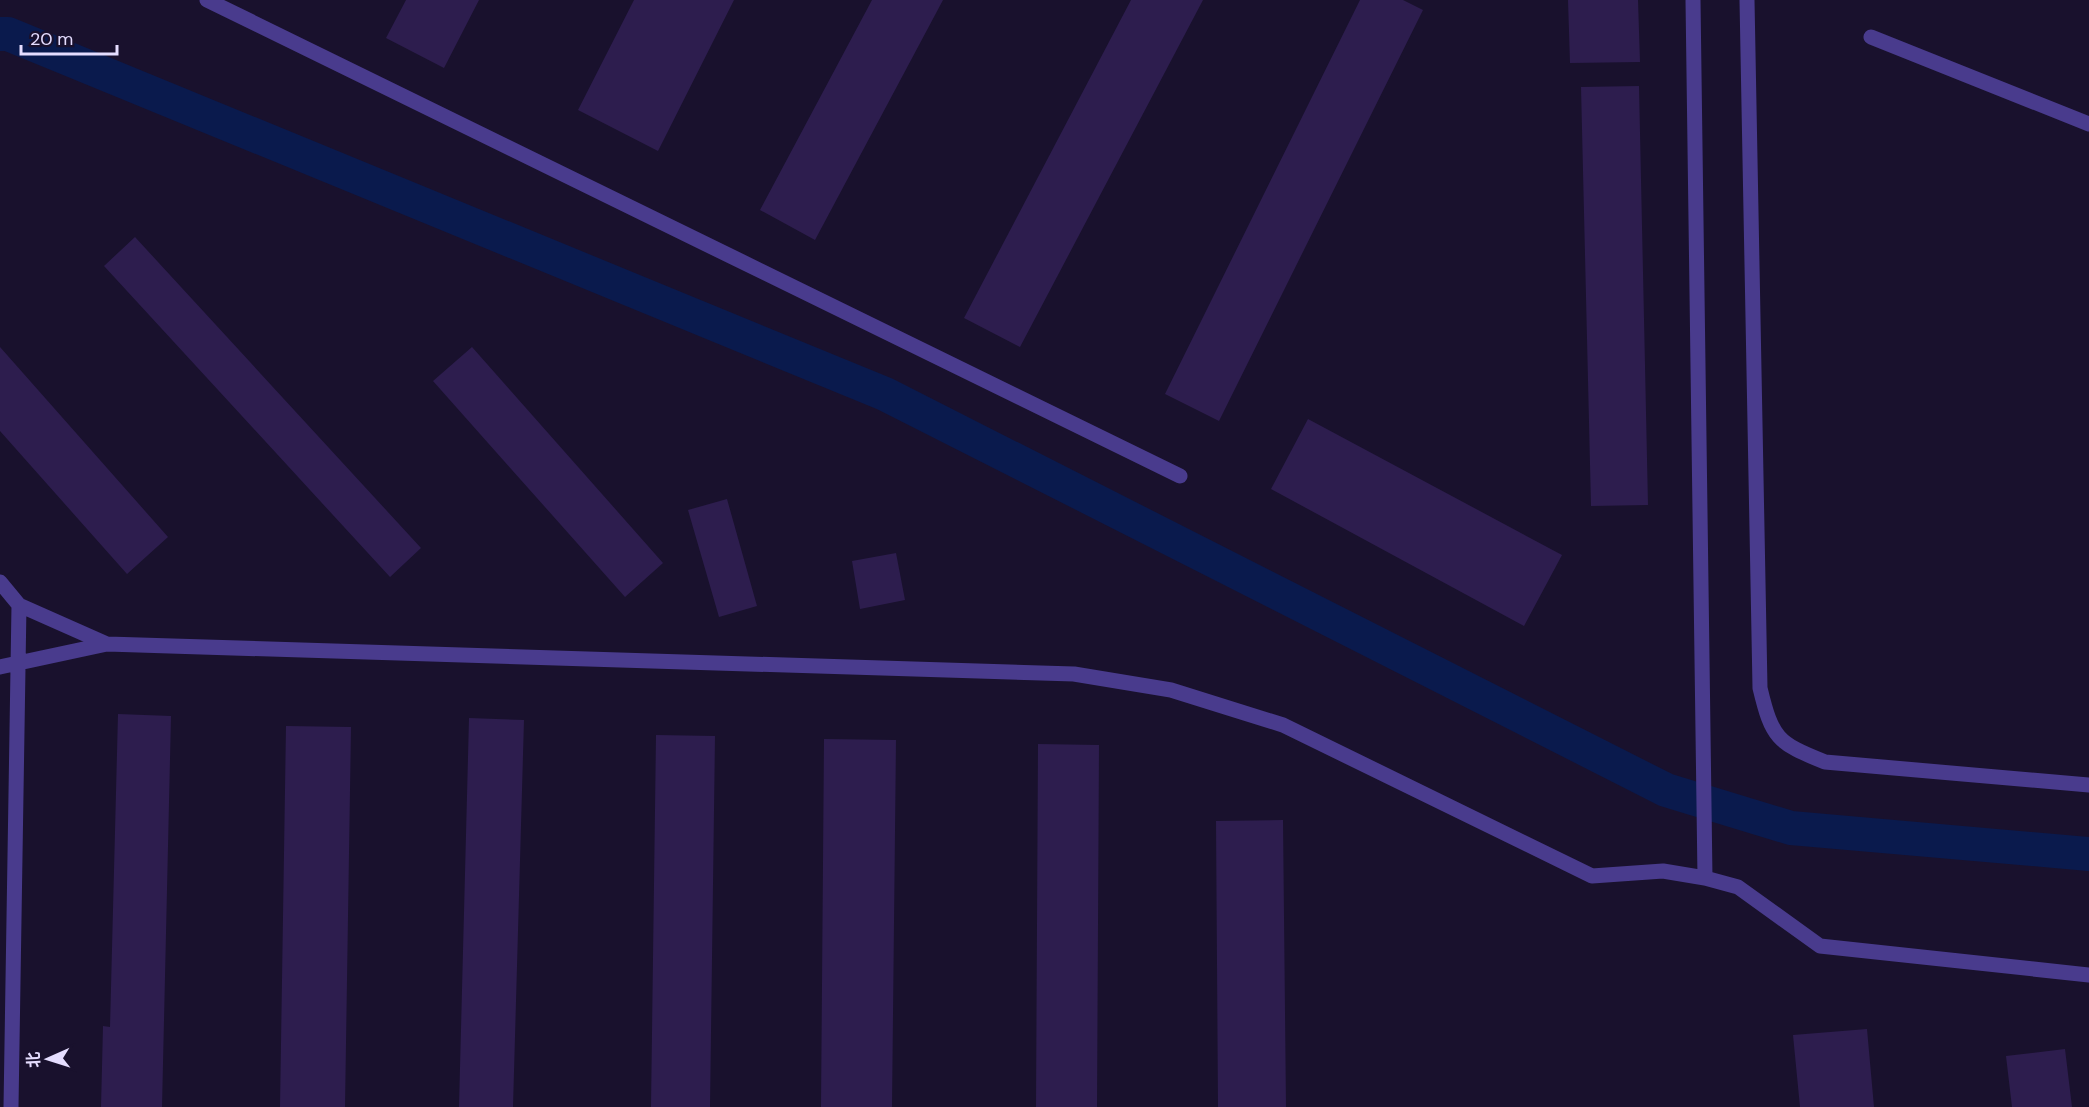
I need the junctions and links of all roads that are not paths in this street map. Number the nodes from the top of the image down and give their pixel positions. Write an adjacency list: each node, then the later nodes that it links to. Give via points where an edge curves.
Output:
1 (207, 0): 6 (street)
2 (1694, 0): 13 (street)
3 (1747, 0): 12 (street, via 1760,688 1766,715 1778,738 1825,762)
4 (1871, 37): 5 (street)
5 (2089, 124)
6 (1180, 476)
7 (0, 582): 8 (street)
8 (19, 605): 9 (street); 10 (street)
9 (107, 644): 10 (street); 13 (street, via 1074,674 1171,690 1283,725 1592,876 1663,871)
10 (18, 663): 11 (street); 15 (street)
11 (0, 667)
12 (2089, 785)
13 (1704, 878): 14 (street, via 1738,887 1820,946)
14 (2089, 975)
15 (11, 1107)

